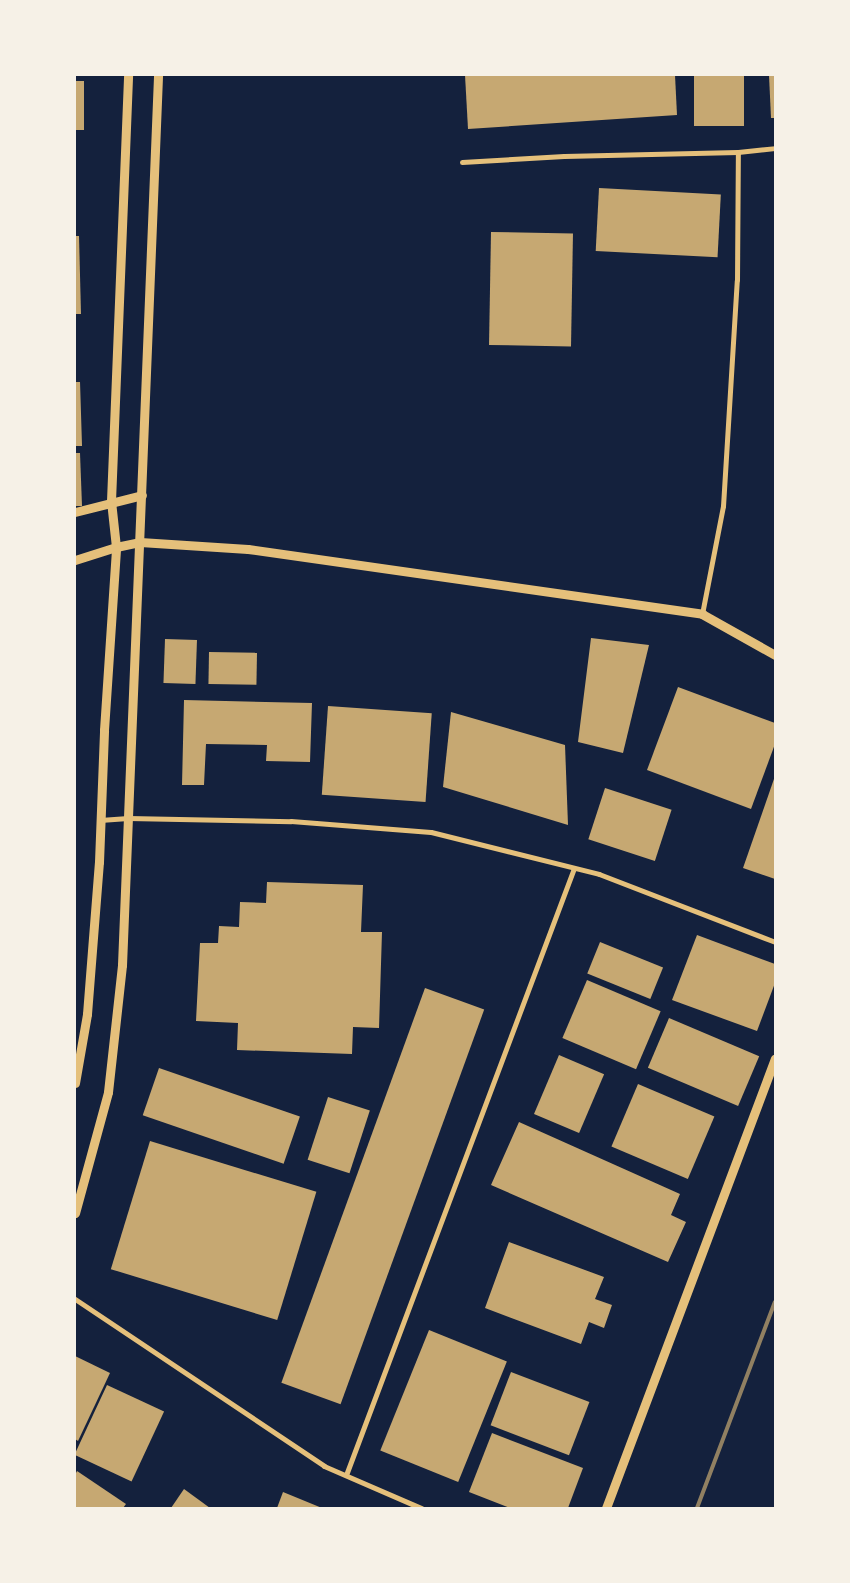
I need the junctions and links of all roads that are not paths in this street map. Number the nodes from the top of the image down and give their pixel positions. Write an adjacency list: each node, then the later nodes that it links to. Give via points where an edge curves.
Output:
1 (128, 75): 7 (street)
2 (158, 75): 6 (street)
3 (775, 148): 4 (street)
4 (738, 152): 5 (street); 12 (street, via 736,280 723,506)
5 (462, 162)
6 (142, 495): 7 (street); 9 (street)
7 (111, 501): 8 (street); 10 (street)
8 (75, 512)
9 (140, 542): 10 (street); 12 (street, via 248,549); 14 (street)
10 (116, 546): 11 (street); 15 (street)
11 (75, 560)
12 (702, 614): 13 (street)
13 (775, 655)
14 (128, 818): 15 (street); 16 (street, via 291,822 431,832); 20 (street, via 122,965 108,1092)
15 (100, 820): 19 (street, via 95,939)
16 (574, 868): 17 (street, via 599,874); 22 (street)
17 (775, 942)
18 (775, 1059): 24 (street)
19 (75, 1083)
20 (75, 1213)
21 (75, 1298): 22 (street, via 324,1466)
22 (346, 1475): 23 (street)
23 (420, 1508)
24 (606, 1508)

